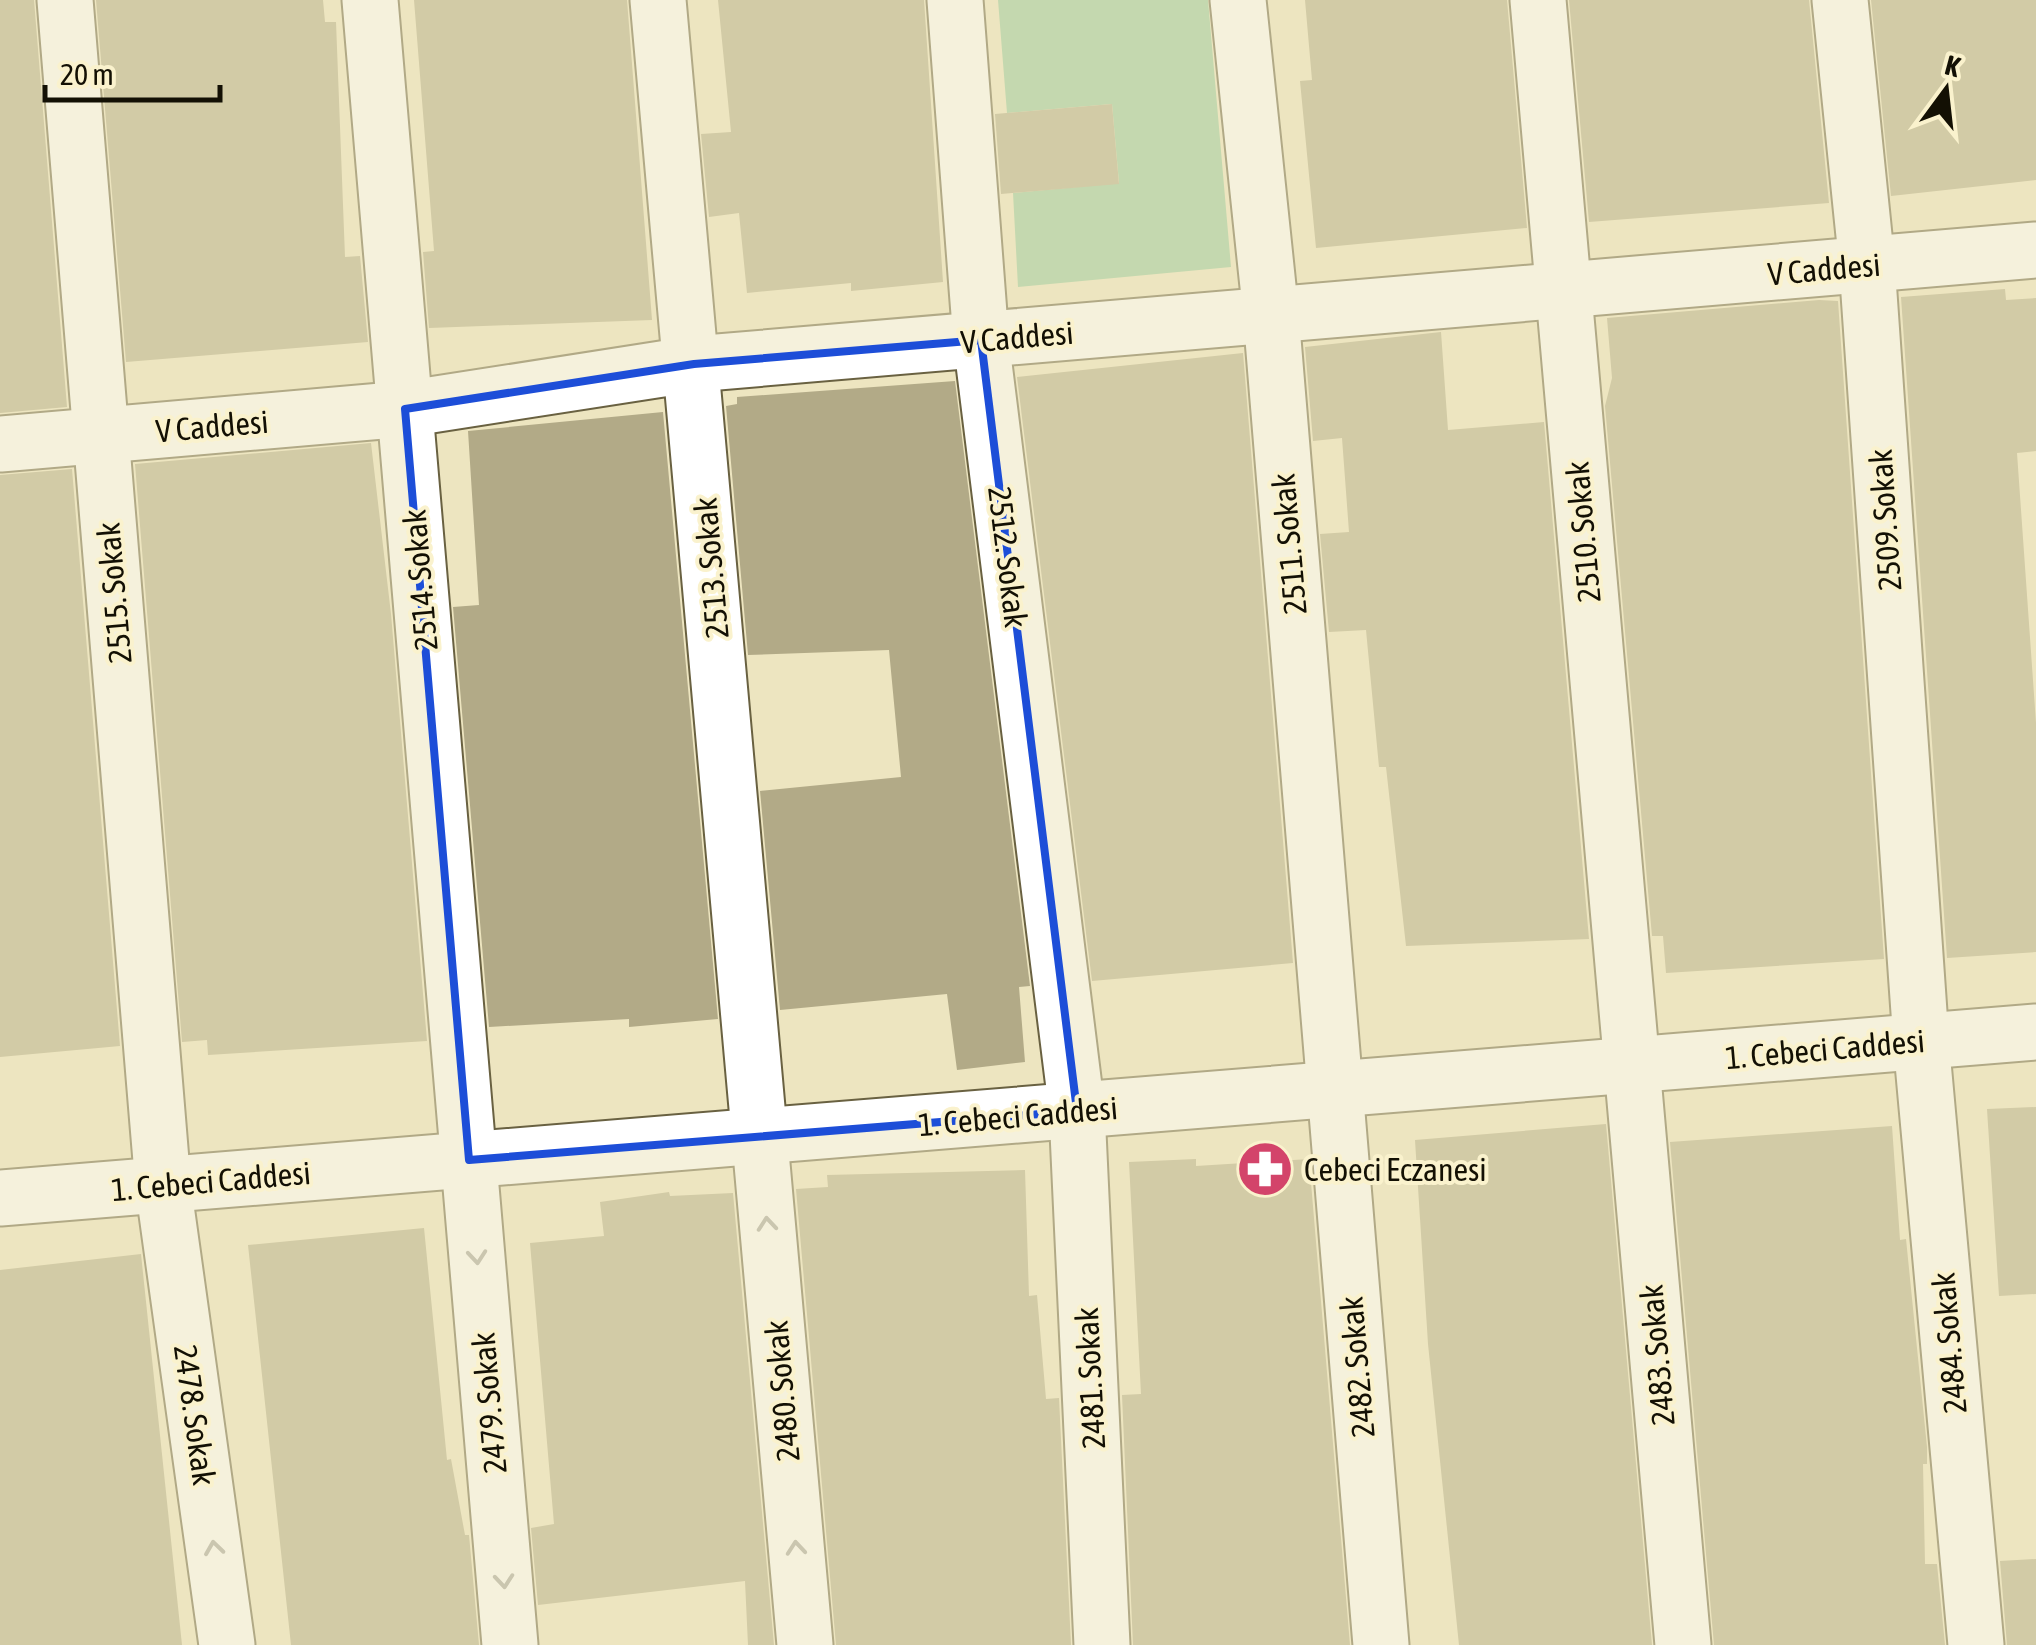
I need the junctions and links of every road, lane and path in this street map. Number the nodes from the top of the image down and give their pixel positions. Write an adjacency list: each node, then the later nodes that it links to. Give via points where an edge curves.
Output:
1 (64, 0): 15 (street, 2515. Sokak)
2 (370, 0): 14 (street, 2514. Sokak)
3 (658, 0): 13 (street, 2513. Sokak)
4 (956, 0): 12 (street, 2512. Sokak)
5 (1238, 0): 11 (street, 2511. Sokak)
6 (1538, 0): 10 (street, 2510. Sokak)
7 (1840, 0): 9 (street, 2509. Sokak)
8 (2036, 250): 9 (street, V Caddesi)
9 (1867, 265): 10 (street, V Caddesi); 18 (street, 2509. Sokak)
10 (1561, 291): 11 (street, V Caddesi); 19 (street, 2510. Sokak)
11 (1271, 315): 12 (street, V Caddesi); 20 (street, 2511. Sokak)
12 (981, 340): 13 (street, V Caddesi); 21 (street, 2512. Sokak)
13 (694, 364): 14 (street, V Caddesi); 22 (street, 2513. Sokak)
14 (405, 409): 15 (street, V Caddesi); 23 (street, 2514. Sokak)
15 (100, 436): 16 (street, V Caddesi); 24 (street, 2515. Sokak)
16 (0, 444)
17 (2036, 1032): 18 (street, 1. Cebeci Caddesi)
18 (1921, 1041): 19 (street, 1. Cebeci Caddesi); 32 (street, 2484. Sokak)
19 (1632, 1065): 20 (street, 1. Cebeci Caddesi); 31 (street, 2483. Sokak)
20 (1333, 1090): 21 (street, 1. Cebeci Caddesi); 30 (street, 2482. Sokak)
21 (1077, 1111): 22 (street, 1. Cebeci Caddesi); 29 (street, 2481. Sokak)
22 (759, 1136): 23 (street, 1. Cebeci Caddesi); 28 (street, 2480. Sokak, one-way to 22)
23 (469, 1160): 24 (street, 1. Cebeci Caddesi); 27 (street, 2479. Sokak, one-way to 27)
24 (163, 1185): 25 (street, 1. Cebeci Caddesi); 26 (street, 2478. Sokak, one-way to 24)
25 (0, 1198)
26 (227, 1645)
27 (510, 1645)
28 (805, 1645)
29 (1102, 1645)
30 (1381, 1645)
31 (1683, 1645)
32 (1976, 1645)

